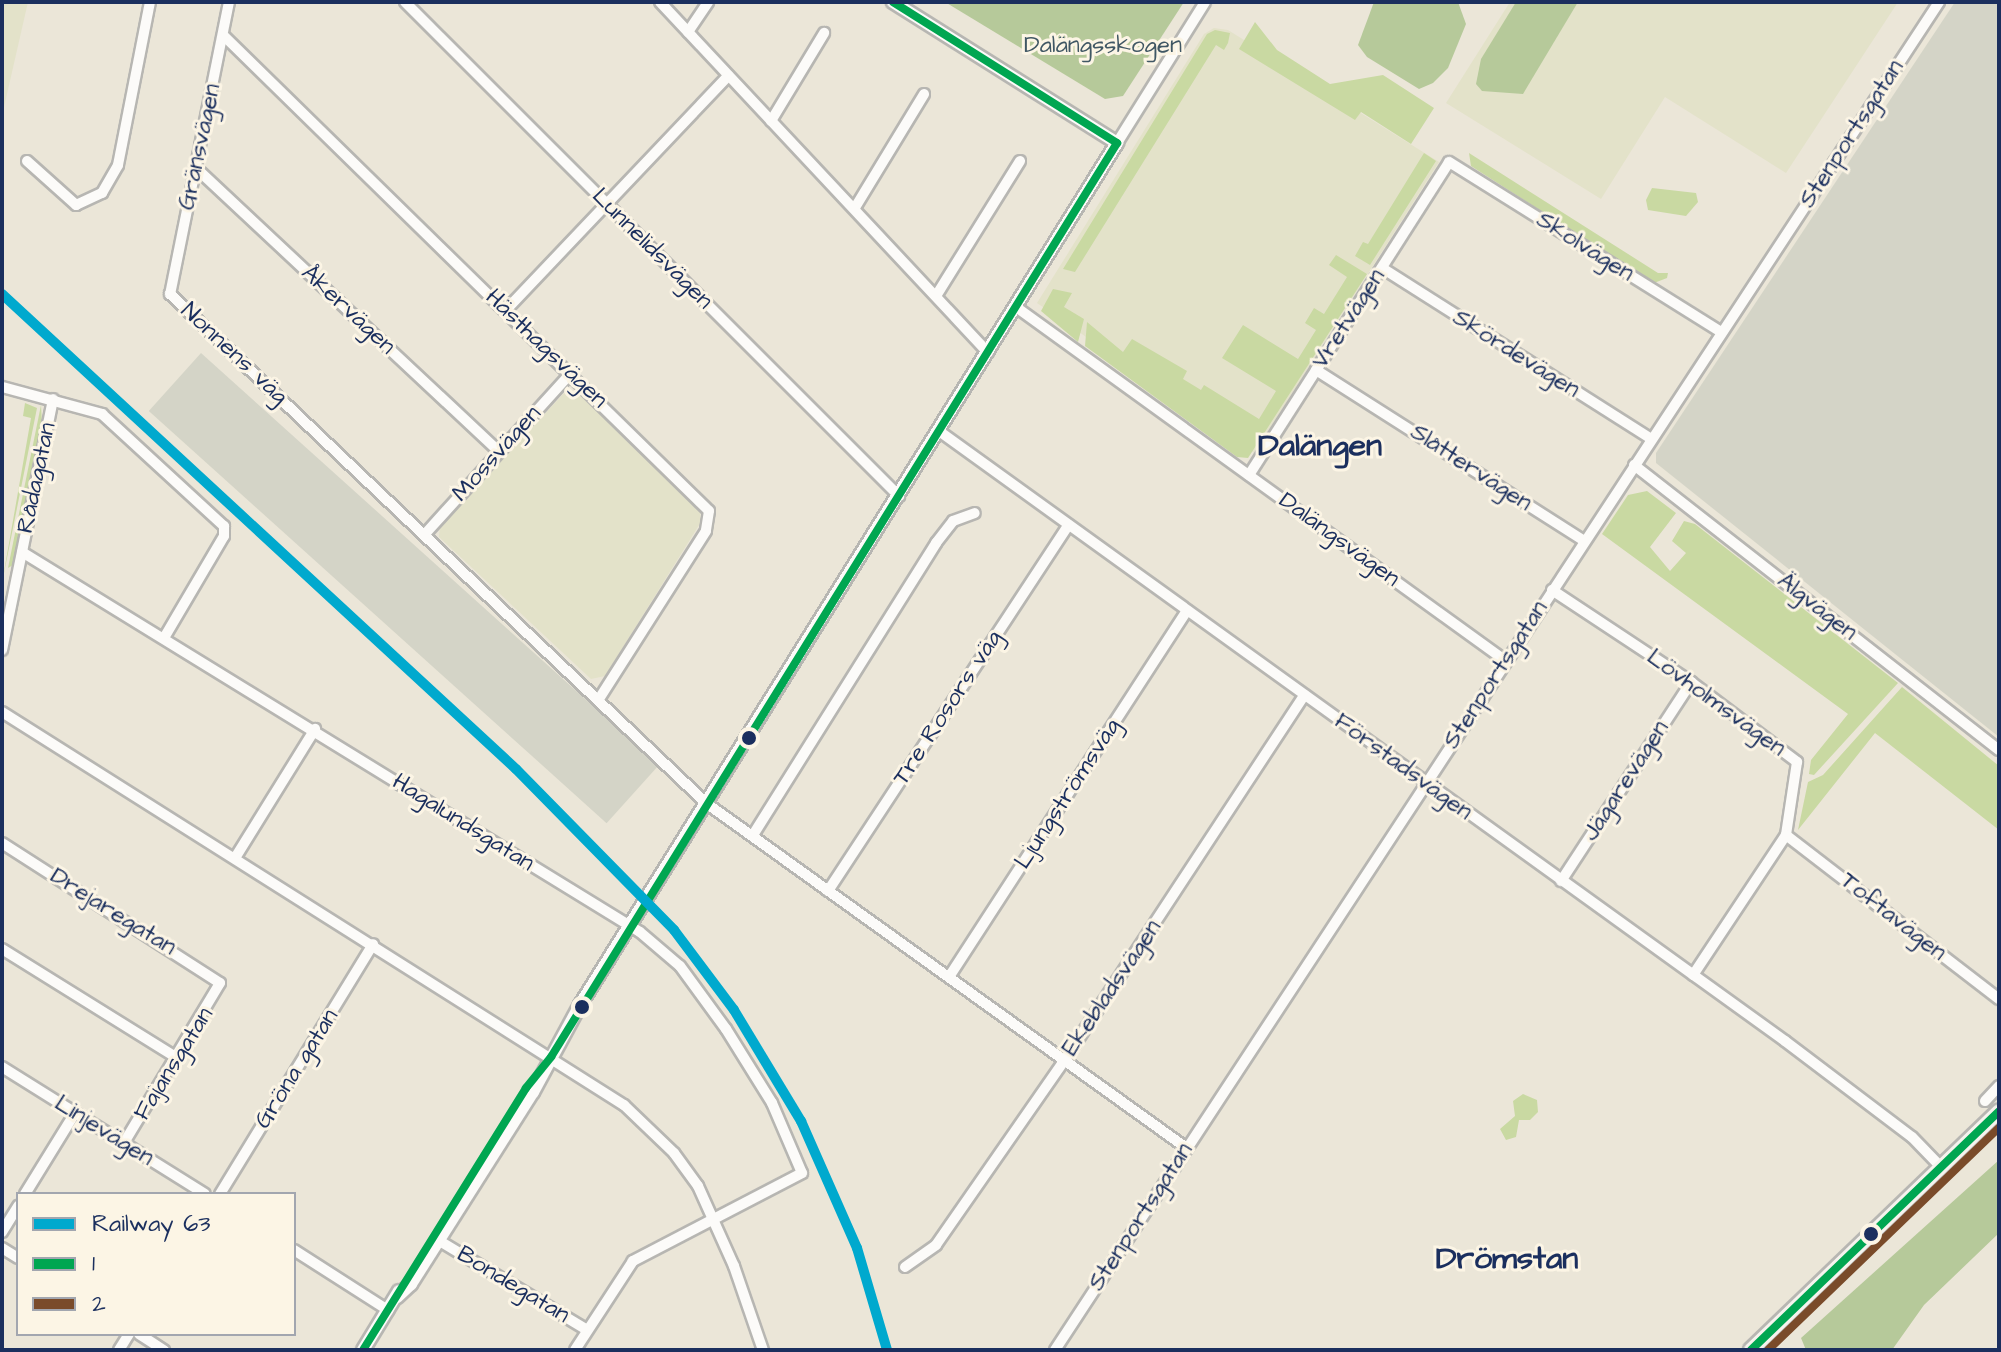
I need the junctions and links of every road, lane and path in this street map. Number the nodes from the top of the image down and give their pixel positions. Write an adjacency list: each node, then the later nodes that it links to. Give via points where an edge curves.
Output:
1 (150, 2): 16 (street, via 118,165 102,193 76,205)
2 (229, 2): 11 (street, Gränsvägen)
3 (405, 2): 20 (street, Lunnelidsvägen)
4 (660, 2): 9 (street)
5 (708, 2): 9 (street)
6 (893, 2): 15 (street)
7 (1205, 2): 15 (street)
8 (1939, 2): 27 (street, Stenportsgatan)
9 (688, 32): 12 (street)
10 (824, 33): 14 (street)
11 (223, 35): 19 (street, Gränsvägen); 26 (street, Hästhagsvägen)
12 (728, 76): 14 (street); 20 (street)
13 (924, 94): 21 (street)
14 (771, 121): 21 (street)
15 (1117, 143): 25 (street)
16 (27, 161)
17 (1020, 161): 24 (street)
18 (1449, 162): 22 (street, Vretvägen); 27 (street, Skolvägen)
19 (196, 168): 23 (street, Gränsvägen); 35 (street, Åkervägen)
20 (606, 203): 26 (street); 38 (street, Lunnelidsvägen)
21 (856, 206): 24 (street)
22 (1382, 268): 29 (street, Vretvägen); 34 (street, Skördevägen)
23 (170, 292): 41 (street, Nonnens väg)
24 (936, 296): 28 (street)
25 (1016, 307): 28 (street); 37 (street, Dalängsvägen)
26 (506, 310): 30 (street, Hästhagsvägen)
27 (1721, 332): 34 (street, Stenportsgatan)
28 (988, 352): 33 (street)
29 (1316, 370): 37 (street, Vretvägen); 42 (street, Slåttervägen)
30 (570, 374): 35 (street, Mossvägen); 51 (street, Hästhagsvägen, via 711,515 706,531)
31 (2, 387): 32 (street)
32 (53, 399): 43 (street, Rådagatan); 46 (street, via 102,414 226,531)
33 (939, 431): 38 (street); 40 (street, Förstadsvägen)
34 (1651, 439): 36 (street, Stenportsgatan)
35 (499, 452): 41 (street, Mossvägen)
36 (1634, 465): 42 (street, Stenportsgatan); 54 (street, Älgvägen)
37 (1249, 475): 48 (street, Dalängsvägen)
38 (899, 496): 56 (street)
39 (975, 513): 57 (street, via 953,521 936,543)
40 (1068, 525): 45 (street, Förstadsvägen); 62 (street, Tre Rosors väg)
41 (425, 534): 51 (street, Nonnens väg)
42 (1584, 541): 44 (street, Stenportsgatan)
43 (22, 552): 46 (street, Hagalundsgatan); 47 (street, Rådagatan)
44 (1552, 590): 48 (street, Stenportsgatan); 49 (street, Lövholmsvägen)
45 (1187, 611): 50 (street, Förstadsvägen); 67 (street, Ljungströmsväg)
46 (164, 638): 53 (street, Hagalundsgatan)
47 (2, 650)
48 (1506, 661): 55 (street, Stenportsgatan)
49 (1691, 682): 58 (street, Lövholmsvägen, via 1797,762); 61 (street, Jägarevägen)
50 (1304, 695): 55 (street, Förstadsvägen); 72 (street, Ekebladsvägen)
51 (599, 699): 56 (street, Nonnens väg)
52 (2, 712): 60 (street)
53 (315, 729): 60 (street); 63 (street, Hagalundsgatan)
54 (1999, 750)
55 (1426, 783): 61 (street, Förstadsvägen); 80 (street, Stenportsgatan)
56 (706, 803): 57 (street, Nonnens väg); 63 (street)
57 (753, 835): 62 (street, Nonnens väg)
58 (1786, 835): 66 (street, Lövholmsvägen); 69 (street, Toftavägen)
59 (2, 843): 68 (street, Drejaregatan)
60 (235, 858): 64 (street)
61 (1561, 881): 66 (street, Förstadsvägen)
62 (828, 891): 67 (street, Nonnens väg)
63 (629, 927): 70 (street); 86 (street, Hagalundsgatan, via 680,966 765,1090 803,1167 791,1182)
64 (373, 944): 70 (street); 84 (street, Gröna gatan)
65 (2, 949): 71 (street)
66 (1693, 975): 81 (street, Förstadsvägen, via 1912,1137)
67 (949, 977): 72 (street, Nonnens väg)
68 (220, 983): 71 (street, Fajansgatan)
69 (1999, 999)
70 (551, 1057): 74 (street); 86 (street, via 603,1089 659,1136 687,1169)
71 (177, 1058): 79 (street, Fajansgatan)
72 (1064, 1061): 80 (street, Nonnens väg); 90 (street, Ekebladsvägen, via 936,1245)
73 (2, 1067): 78 (street, Linjevägen)
74 (536, 1082): 88 (street); 91 (street, via 526,1088)
75 (1999, 1086): 76 (street)
76 (1985, 1101)
77 (1999, 1111): 81 (main road)
78 (75, 1113): 79 (street, Linjevägen); 82 (street)
79 (124, 1143): 83 (street, Linjevägen)
80 (1185, 1147): 99 (street, Stenportsgatan)
81 (1939, 1165): 100 (main road)
82 (26, 1192)
83 (202, 1192)
84 (221, 1192)
85 (16, 1209): 87 (street)
86 (716, 1221): 93 (street, via 626,1267); 98 (street)
87 (2, 1232)
88 (438, 1240): 91 (street); 93 (street, Bondegatan)
89 (296, 1251): 92 (street)
90 (905, 1267)
91 (397, 1297): 92 (street)
92 (388, 1310): 96 (street)
93 (587, 1330): 97 (street)
94 (142, 1336): 95 (street)
95 (164, 1350)
96 (363, 1350)
97 (575, 1350)
98 (763, 1350)
99 (1055, 1350)
100 (1751, 1350)

